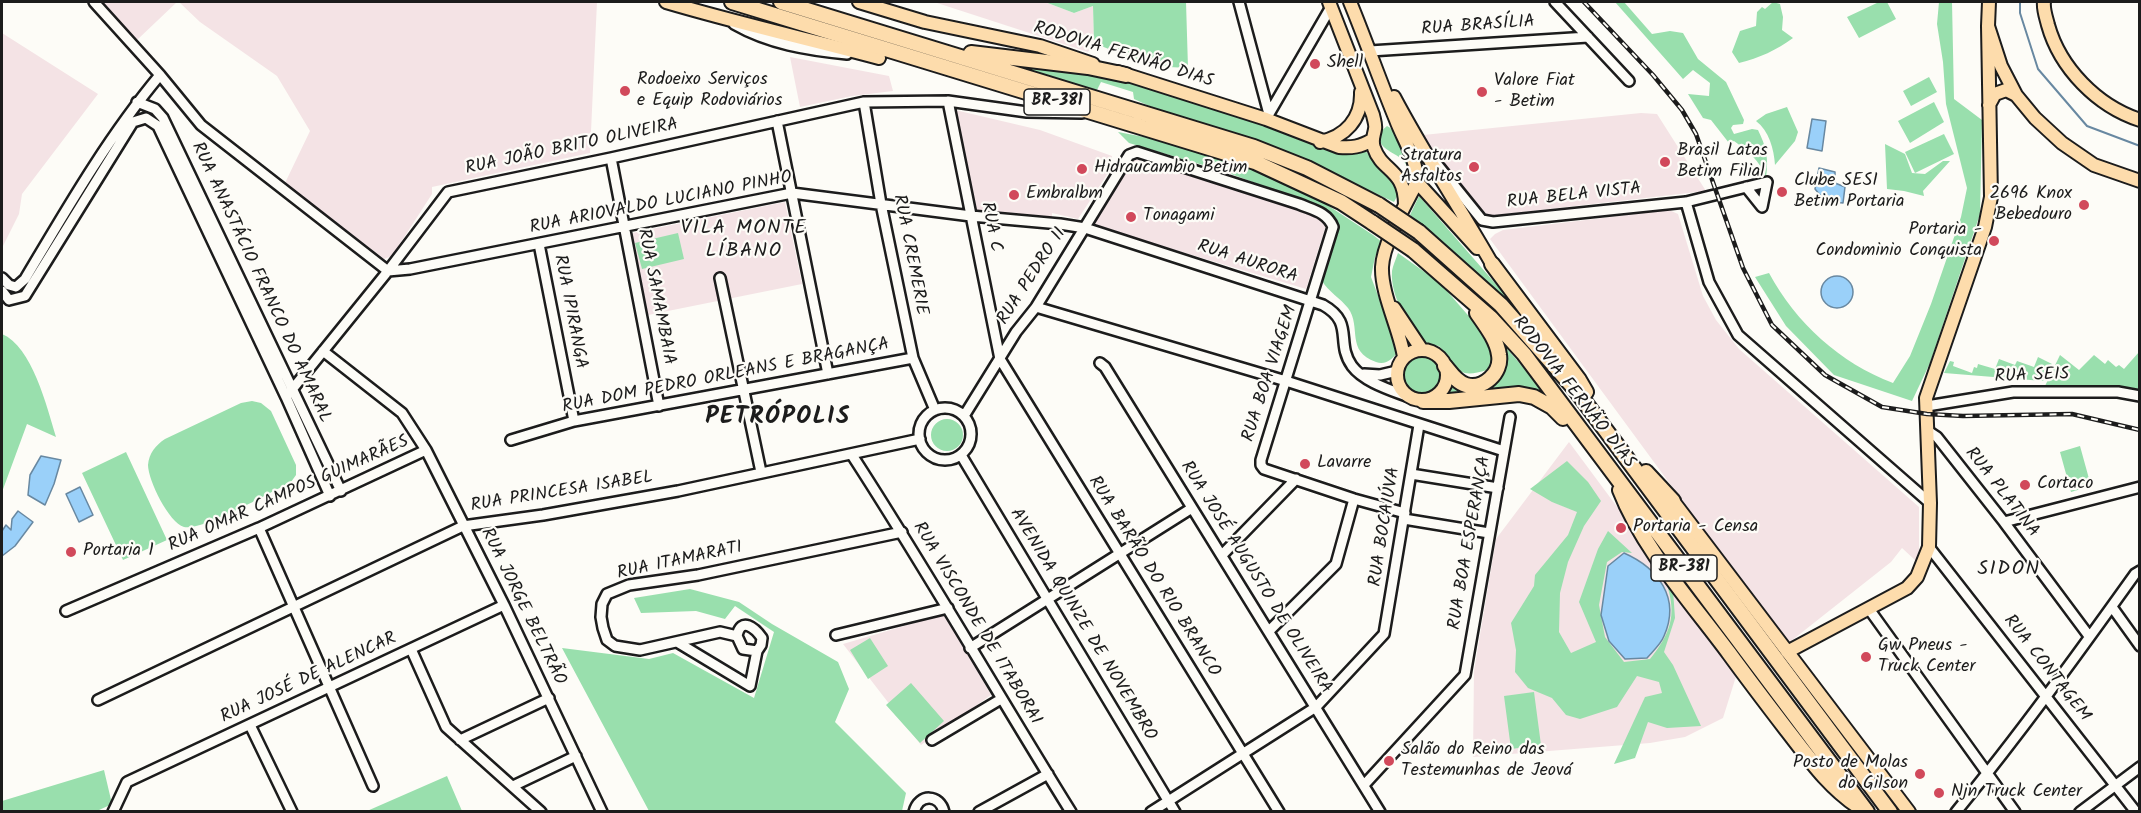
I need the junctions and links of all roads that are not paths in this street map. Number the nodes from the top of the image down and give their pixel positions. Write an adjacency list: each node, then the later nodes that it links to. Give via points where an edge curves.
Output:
1 (94, 2): 19 (street)
2 (666, 2): 18 (main road, BR-381)
3 (732, 2): 17 (highway, RODOVIA FERNÃO DIAS / BR-381)
4 (781, 2): 14 (highway, RODOVIA FERNÃO DIAS / BR-381)
5 (860, 2): 20 (main road, RODOVIA FERNÃO DIAS / BR-381, via 925,22 1040,46)
6 (1239, 2): 29 (street)
7 (1350, 2): 16 (main road)
8 (1555, 2): 13 (street)
9 (1989, 2): 12 (main road)
10 (2043, 2): 30 (main road, via 2052,39 2066,64 2102,101)
11 (1330, 4): 15 (main road); 29 (street)
12 (1988, 26): 23 (main road); 27 (main road)
13 (1588, 37): 16 (street, RUA BRASÍLIA); 21 (street)
14 (897, 38): 20 (highway, BR-381, via 975,54); 85 (highway, RODOVIA FERNÃO DIAS / BR-381, bridge, via 1254,147 1307,168 1379,205 1419,232 1501,306 1575,389)
15 (1347, 50): 16 (main road); 22 (main road)
16 (1370, 51): 32 (main road); 35 (main road)
17 (910, 56): 18 (highway, BR-381); 28 (highway, RODOVIA FERNÃO DIAS / BR-381)
18 (879, 58)
19 (160, 75): 25 (street); 51 (street, via 201,124)
20 (1126, 75): 29 (main road, RODOVIA FERNÃO DIAS / BR-381)
21 (1629, 81)
22 (1360, 85): 33 (main road); 34 (main road, via 1361,105 1353,123 1338,136)
23 (2016, 95): 27 (main road, via 2006,90 1995,94); 37 (main road, via 2062,143 2094,165)
24 (948, 101): 26 (street, RUA JOÃO BRITO OLIVEIRA); 28 (street, RUA JOÃO BRITO OLIVEIRA, via 1027,112); 44 (street, RUA C)
25 (137, 102): 45 (street); 70 (street, RUA ANASTÁCIO FRANCO DO AMARAL, via 155,109 163,118)
26 (864, 102): 31 (street, RUA JOÃO BRITO OLIVEIRA); 42 (street, RUA CREMERIE)
27 (1989, 105): 76 (main road, via 1991,197 1985,227 1926,398)
28 (1094, 113): 54 (highway, RODOVIA FERNÃO DIAS / BR-381, bridge, via 1255,162 1341,202 1413,250)
29 (1267, 117): 34 (main road, RODOVIA FERNÃO DIAS / BR-381)
30 (2139, 120)
31 (777, 121): 36 (street, RUA JOÃO BRITO OLIVEIRA); 40 (street)
32 (1397, 124): 33 (main road, RODOVIA FERNÃO DIAS, via 1385,121); 38 (main road, via 1414,161)
33 (1374, 134): 34 (main road, RODOVIA FERNÃO DIAS / BR-381, via 1361,146 1352,148); 43 (main road, via 1377,155 1401,183)
34 (1320, 142)
35 (1418, 143): 41 (street, RUA BELA VISTA, via 1482,220); 50 (main road)
36 (610, 158): 47 (street, RUA SAMAMBAIA); 51 (street, RUA JOÃO BRITO OLIVEIRA, via 448,192)
37 (2139, 181)
38 (1417, 182): 43 (main road); 50 (main road)
39 (1746, 187): 39 (street, RUA BELA VISTA, via 1767,182 1762,207); 41 (street, RUA BELA VISTA)
40 (792, 193): 42 (street, RUA ARIOVALDO LUCIANO PINHO); 47 (street, RUA ARIOVALDO LUCIANO PINHO); 68 (street)
41 (1686, 202): 101 (street, via 1709,282 1738,335)
42 (881, 204): 44 (street, RUA ARIOVALDO LUCIANO PINHO); 62 (street, RUA CREMERIE)
43 (1405, 206): 56 (main road, via 1385,251 1382,268)
44 (971, 216): 48 (street, RUA ARIOVALDO LUCIANO PINHO); 63 (street, RUA C)
45 (67, 219): 52 (street, via 21,284 9,285); 55 (street, via 25,296 9,300); 73 (street, RUA ANASTÁCIO FRANCO DO AMARAL, via 133,122 146,118 158,126)
46 (1330, 220): 48 (street, RUA PEDRO II, via 1299,204 1137,152 1129,154); 57 (street, RUA BOA VIAGEM, via 1333,227)
47 (625, 227): 49 (street, RUA ARIOVALDO LUCIANO PINHO); 75 (street, RUA SAMAMBAIA)
48 (1085, 228): 57 (street, RUA AURORA); 58 (street, RUA PEDRO II)
49 (539, 244): 51 (street, RUA ARIOVALDO LUCIANO PINHO); 80 (street, RUA IPIRANGA)
50 (1492, 264): 85 (highway, via 1579,380)
51 (388, 271): 60 (street)
52 (2, 278)
53 (720, 278): 71 (street)
54 (1460, 290): 65 (highway, BR-381, via 1486,326 1500,358 1493,376 1477,385 1458,382); 88 (highway, RODOVIA FERNÃO DIAS / BR-381, via 1524,354)
55 (2, 291)
56 (1387, 294): 59 (main road); 61 (main road)
57 (1311, 302): 67 (street, RUA AURORA, via 1334,311 1340,318 1346,353); 69 (street, RUA BOA VIAGEM)
58 (1036, 307): 63 (street, RUA PEDRO II); 69 (street)
59 (1422, 350): 61 (main road); 65 (main road, via 1436,354)
60 (323, 351): 70 (street); 86 (street, RUA JORGE BELTRÃO, via 402,413)
61 (1404, 357): 66 (main road)
62 (913, 358): 68 (street, RUA DOM PEDRO ORLEANS E BRAGANÇA); 77 (street, RUA CREMERIE)
63 (1000, 359): 78 (street, RUA PEDRO II); 110 (street, RUA BARÃO DO RIO BRANCO)
64 (1100, 363): 102 (street, RUA JOSÉ AUGUSTO DE OLIVEIRA)
65 (1445, 366): 74 (main road, via 1446,382 1438,395)
66 (1397, 371): 67 (street, via 1380,375); 74 (main road, via 1399,386)
67 (1357, 372): 74 (street, via 1380,386)
68 (828, 374): 71 (street, RUA DOM PEDRO ORLEANS E BRAGANÇA)
69 (1286, 381): 81 (street); 94 (street, RUA BOA VIAGEM, via 1261,465)
70 (292, 388): 73 (street); 97 (street, RUA ANASTÁCIO FRANCO DO AMARAL)
71 (744, 390): 75 (street, RUA DOM PEDRO ORLEANS E BRAGANÇA); 92 (street)
72 (2139, 396): 76 (street, RUA SEIS, via 2118,392 2013,392)
73 (286, 397): 98 (street, RUA ANASTÁCIO FRANCO DO AMARAL)
74 (1416, 399): 88 (highway, via 1519,394 1534,397 1552,407)
75 (659, 406): 80 (street, RUA DOM PEDRO ORLEANS E BRAGANÇA)
76 (1927, 406): 82 (main road)
77 (935, 410): 78 (street, via 951,409); 83 (street, via 922,422)
78 (964, 416): 90 (street, via 971,432)
79 (1510, 417): 87 (street, RUA BOA ESPERANÇA)
80 (574, 421): 84 (street, RUA DOM PEDRO ORLEANS E BRAGANÇA)
81 (1419, 425): 87 (street); 93 (street, RUA BOCAIÚVA)
82 (1928, 431): 101 (main road); 104 (street, RUA PLATINA, via 1937,437)
83 (920, 439): 89 (street, RUA PRINCESA ISABEL); 90 (street, via 936,458 945,460)
84 (511, 440)
85 (1613, 441): 91 (highway, RODOVIA FERNÃO DIAS / BR-381)
86 (426, 450): 97 (street, RUA OMAR CAMPOS GUIMARÃES); 105 (street, RUA JORGE BELTRÃO)
87 (1503, 451): 96 (street, RUA BOA ESPERANÇA)
88 (1599, 454): 161 (highway, RODOVIA FERNÃO DIAS / BR-381, via 1614,474 1628,512 1646,542 1824,778)
89 (852, 455): 92 (street, RUA PRINCESA ISABEL); 107 (street, RUA VISCONDE DE ITABORAI)
90 (961, 455): 113 (street, AVENIDA QUINZE DE NOVEMBRO)
91 (1624, 455): 100 (highway, BR-381); 162 (highway, RODOVIA FERNÃO DIAS / BR-381)
92 (761, 472): 105 (street, RUA PRINCESA ISABEL, via 623,501)
93 (1411, 474): 96 (street); 103 (street, RUA BOCAIÚVA)
94 (1296, 479): 99 (street); 111 (street)
95 (2139, 487): 104 (street)
96 (1498, 488): 108 (street, RUA BOA ESPERANÇA)
97 (341, 491): 98 (street, RUA OMAR CAMPOS GUIMARÃES)
98 (330, 496): 106 (street, RUA OMAR CAMPOS GUIMARÃES)
99 (1354, 499): 103 (street); 120 (street, via 1336,564)
100 (1673, 501): 129 (main road, BR-381)
101 (1930, 502): 109 (main road)
102 (1192, 508): 110 (street); 111 (street, RUA JOSÉ AUGUSTO DE OLIVEIRA)
103 (1404, 516): 108 (street); 135 (street, RUA BOCAIÚVA, via 1384,634)
104 (2004, 522): 123 (street, RUA PLATINA)
105 (463, 526): 114 (street, RUA JORGE BELTRÃO); 116 (street, RUA PRINCESA ISABEL)
106 (259, 528): 116 (street); 119 (street, RUA OMAR CAMPOS GUIMARÃES)
107 (902, 532): 117 (street, RUA VISCONDE DE ITABORAI); 124 (street, RUA ITAMARATI, via 698,575 629,585 607,594 602,617 607,639 615,646 640,650)
108 (1489, 533): 145 (street, RUA BOA ESPERANÇA, via 1465,675)
109 (1929, 548): 118 (main road, via 1917,577 1907,588); 131 (street, RUA CONTAGEM)
110 (1119, 554): 113 (street); 139 (street, RUA BARÃO DO RIO BRANCO)
111 (1222, 555): 120 (street, RUA JOSÉ AUGUSTO DE OLIVEIRA)
112 (2139, 571): 115 (street)
113 (1046, 600): 126 (street); 148 (street, AVENIDA QUINZE DE NOVEMBRO)
114 (504, 605): 127 (street, RUA JOSÉ DE ALENCAR); 132 (street, RUA JORGE BELTRÃO)
115 (2112, 607): 123 (street); 125 (street)
116 (295, 608): 130 (street); 134 (street, RUA PRINCESA ISABEL)
117 (948, 608): 121 (street); 126 (street, RUA VISCONDE DE ITABORAI)
118 (1869, 609): 129 (main road); 143 (street)
119 (66, 611)
120 (1269, 631): 135 (street, RUA JOSÉ AUGUSTO DE OLIVEIRA)
121 (836, 635)
122 (737, 636): 124 (street, RUA ITAMARATI, via 720,632); 128 (street, via 743,649); 128 (street, RUA ITAMARATI, via 742,627 756,629 762,638)
123 (2089, 636): 131 (street)
124 (677, 642): 128 (street, via 750,686)
125 (2139, 646)
126 (970, 648): 133 (street, RUA VISCONDE DE ITABORAI)
127 (411, 649): 130 (street, RUA JOSÉ DE ALENCAR); 137 (street, via 446,727)
128 (757, 651)
129 (1787, 652): 163 (main road, BR-381)
130 (330, 688): 136 (street, RUA JOSÉ DE ALENCAR); 146 (street)
131 (2047, 697): 143 (street); 144 (street, RUA CONTAGEM)
132 (549, 698): 137 (street); 140 (street, RUA JORGE BELTRÃO)
133 (1001, 699): 138 (street); 142 (street, RUA VISCONDE DE ITABORAI)
134 (98, 700)
135 (1316, 707): 139 (street); 145 (street, RUA JOSÉ AUGUSTO DE OLIVEIRA)
136 (250, 725): 150 (street, RUA JOSÉ DE ALENCAR, via 126,782); 151 (street)
137 (460, 740): 147 (street)
138 (932, 740)
139 (1243, 753): 148 (street); 159 (street, RUA BARÃO DO RIO BRANCO)
140 (576, 756): 147 (street); 153 (street, RUA JORGE BELTRÃO)
141 (2139, 767): 144 (street)
142 (1048, 774): 155 (street); 156 (street, RUA VISCONDE DE ITABORAI)
143 (1987, 774): 164 (street); 165 (street)
144 (2116, 784): 166 (street); 167 (street, RUA CONTAGEM)
145 (1364, 785): 160 (street, RUA JOSÉ AUGUSTO DE OLIVEIRA)
146 (374, 786)
147 (513, 786): 152 (street)
148 (1169, 801): 157 (street); 158 (street, AVENIDA QUINZE DE NOVEMBRO)
149 (914, 810): 154 (street, via 922,799 931,798 940,802)
150 (113, 812)
151 (292, 812)
152 (541, 812)
153 (602, 812)
154 (944, 812)
155 (979, 812)
156 (1071, 812)
157 (1151, 812)
158 (1175, 812)
159 (1279, 812)
160 (1380, 812)
161 (1866, 812)
162 (1890, 812)
163 (1909, 812)
164 (1956, 812)
165 (2015, 812)
166 (2080, 812)
167 (2136, 812)

